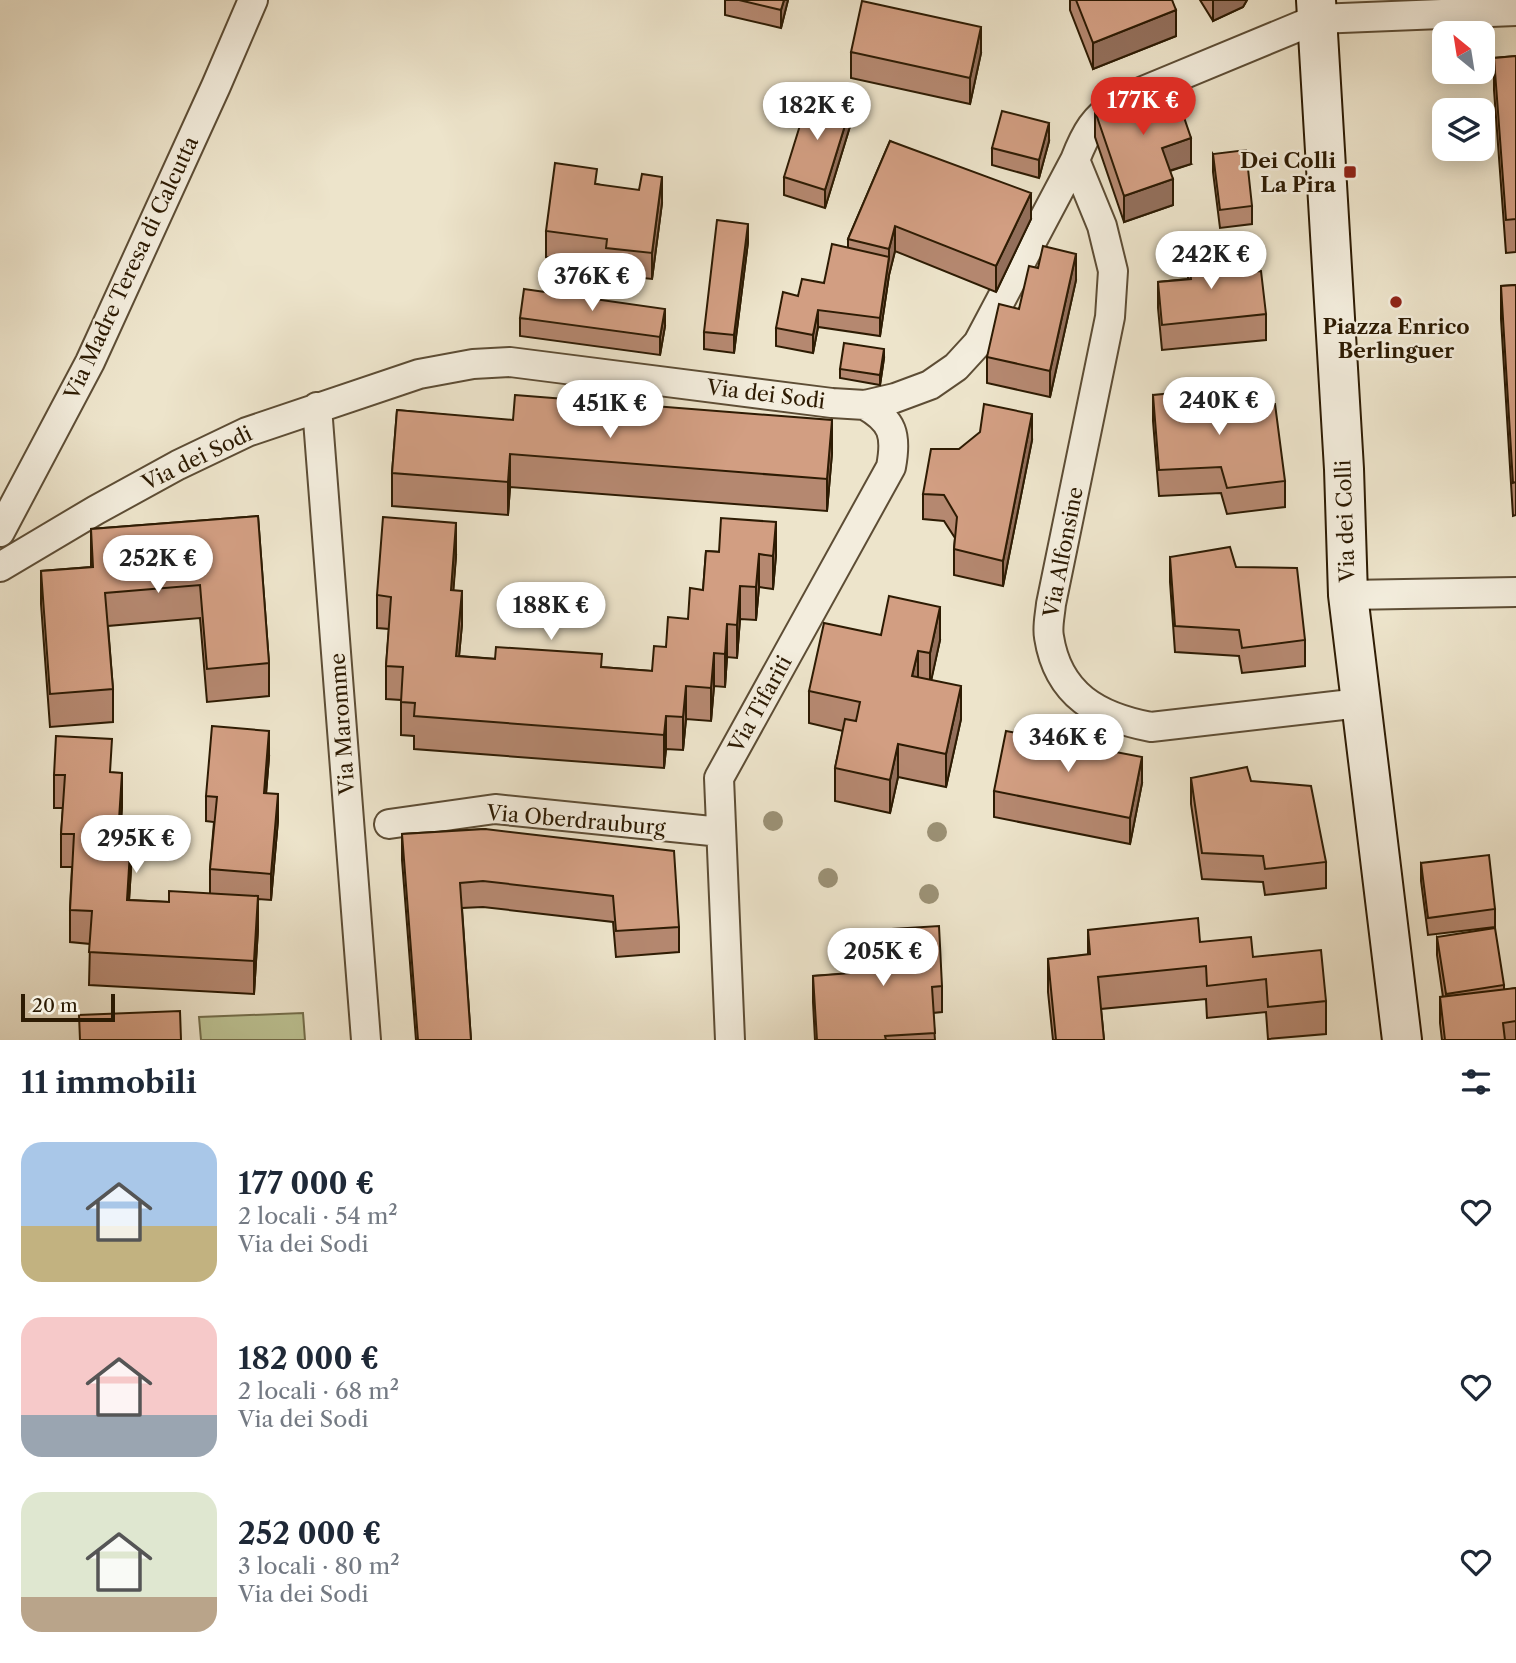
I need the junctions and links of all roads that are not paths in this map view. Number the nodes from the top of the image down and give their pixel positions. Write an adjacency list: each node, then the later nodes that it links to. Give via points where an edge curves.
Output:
1 (253, 0): 7 (street, Via Madre Teresa di Calcutta, via 90,362)
2 (1317, 9): 3 (street); 4 (street, Via dei Sodi, via 1119,101 1087,131); 10 (street, Via dei Colli)
3 (1516, 12)
4 (1075, 160): 5 (street, Via dei Sodi, via 978,343 957,367 930,385); 11 (street, Via Alfonsine, via 1102,226 1113,271 1111,317 1051,604 1048,635 1058,667 1076,696 1100,713 1151,727)
5 (865, 405): 6 (street, Via dei Sodi, via 510,362 419,374); 13 (street, Via Tifariti, via 881,414 891,428 895,447 891,467 719,778)
6 (317, 407): 8 (street, Via dei Sodi, via 247,432 178,465); 14 (street, Via Maromme)
7 (0, 532)
8 (0, 567)
9 (1516, 592): 10 (street)
10 (1348, 595): 11 (street, Via dei Colli)
11 (1360, 703): 16 (street, Via dei Colli)
12 (389, 824): 13 (street, Via Oberdrauburg, via 495,809)
13 (722, 832): 15 (street, Via Tifariti)
14 (366, 1040)
15 (730, 1040)
16 (1402, 1040)

